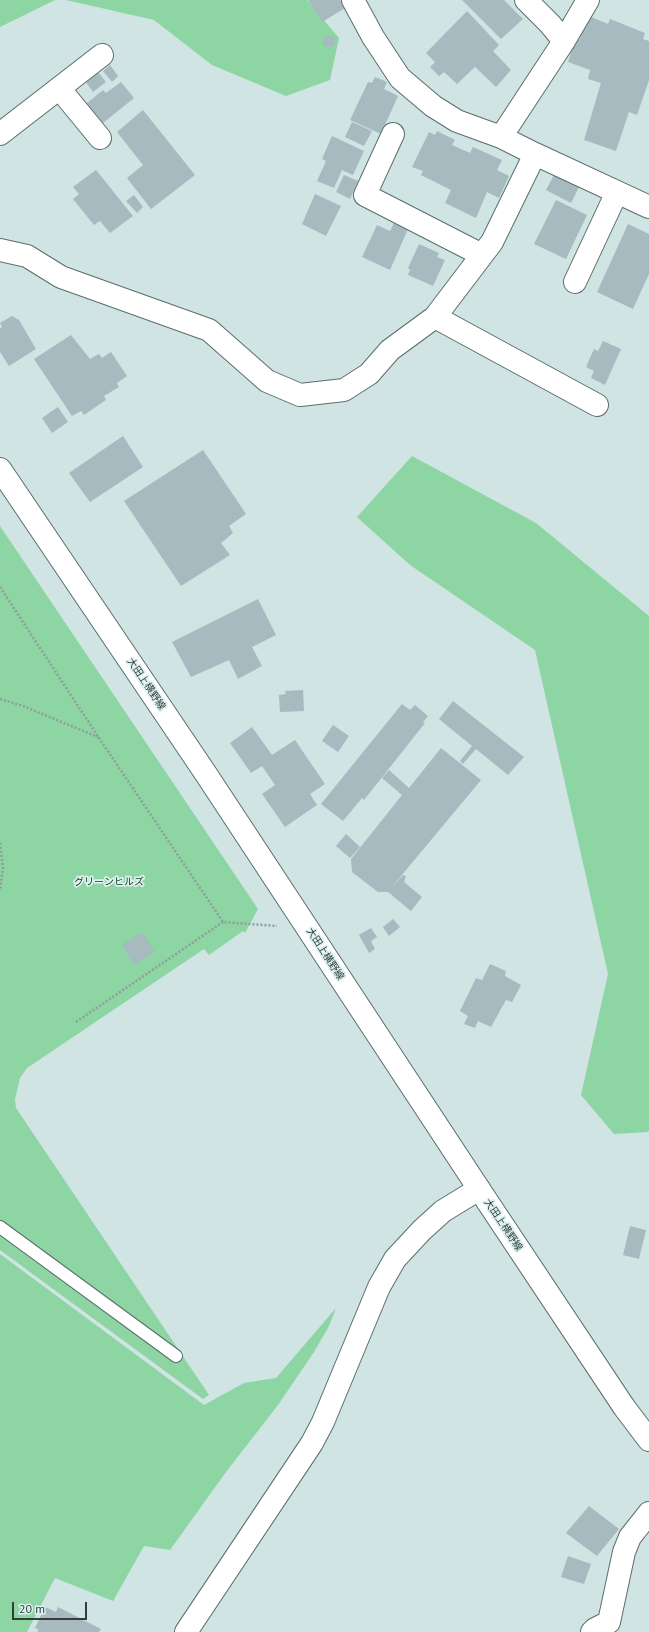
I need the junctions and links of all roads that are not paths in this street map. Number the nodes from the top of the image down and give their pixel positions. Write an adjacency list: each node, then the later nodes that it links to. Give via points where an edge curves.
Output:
1 (353, 0): 9 (street, via 400,78 433,106 457,121)
2 (526, 0): 4 (street)
3 (588, 0): 4 (street)
4 (564, 41): 9 (street)
5 (102, 55): 6 (street)
6 (58, 88): 7 (street); 10 (street)
7 (0, 134)
8 (393, 134): 15 (street, via 365,195)
9 (501, 137): 11 (street)
10 (100, 138)
11 (535, 154): 12 (street); 15 (street, via 492,242)
12 (617, 192): 13 (street); 16 (street)
13 (649, 207)
14 (0, 250): 17 (street, via 27,256 62,277 209,330 267,381 300,395 344,390 369,374 390,350)
15 (482, 255): 17 (street)
16 (575, 282)
17 (435, 317): 18 (street)
18 (596, 405)
19 (0, 469): 20 (street, 大田上横野線, via 206,774)
20 (478, 1189): 23 (street, 大田上横野線, via 624,1407); 26 (street, via 443,1211 395,1259 378,1287 312,1443)
21 (0, 1227): 22 (lane)
22 (176, 1356)
23 (649, 1440)
24 (649, 1513): 25 (street, via 630,1537 624,1552)
25 (608, 1629)
26 (186, 1632)

